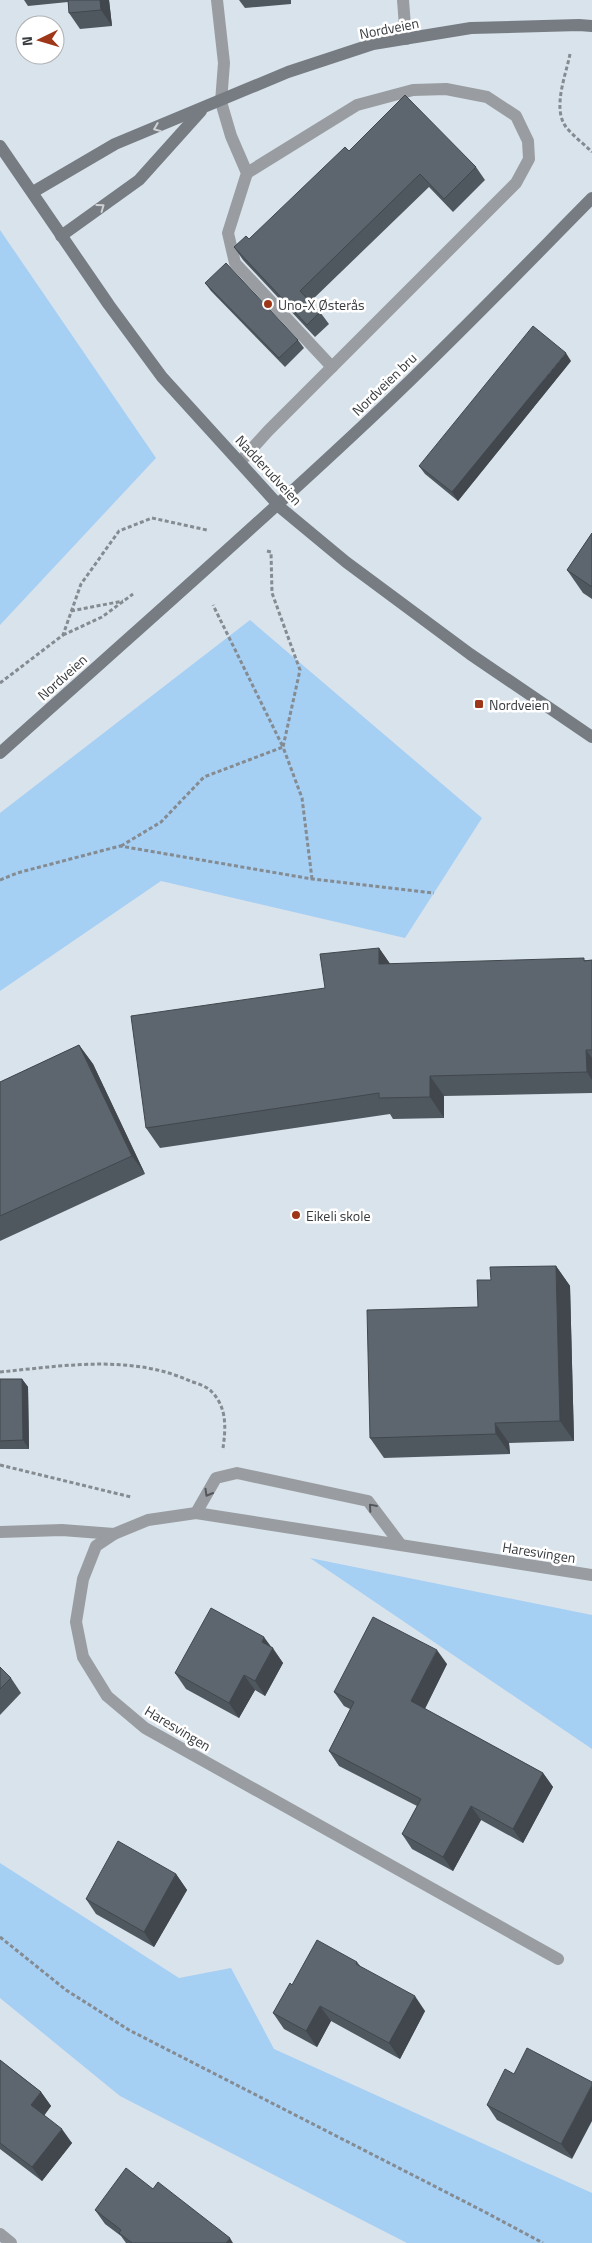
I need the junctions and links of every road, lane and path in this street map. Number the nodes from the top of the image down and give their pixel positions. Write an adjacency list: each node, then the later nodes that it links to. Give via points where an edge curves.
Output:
1 (217, 0): 6 (street, via 224,63)
2 (403, 0): 4 (street)
3 (592, 26): 4 (main road, Nordveien, via 471,28)
4 (406, 39): 6 (main road, Nordveien, via 373,44 288,72)
5 (570, 54): 9 (path, via 560,114 566,127)
6 (221, 102): 7 (main road, Nordveien); 10 (street)
7 (202, 110): 11 (main road, Nordveien, one-way to 11, via 115,144); 13 (main road, Nordveien, one-way to 7, via 139,180)
8 (0, 146): 11 (main road, Nadderudveien)
9 (592, 152)
10 (247, 173): 14 (street, via 228,233 235,263); 14 (street, via 357,105 413,90 446,89 487,97 516,116 528,141 529,159 516,183)
11 (33, 192): 13 (main road, Nadderudveien)
12 (592, 198): 18 (main road, Nordveien bru, via 370,419)
13 (62, 236): 15 (main road, Nadderudveien, via 162,377)
14 (332, 367): 15 (street)
15 (240, 462): 25 (main road, Nadderudveien, via 282,509 346,562 470,654)
16 (215, 532): 22 (path, via 152,518 119,531 81,584)
17 (262, 548): 26 (path, via 271,552 272,593 300,670)
18 (190, 584): 27 (main road, Nordveien)
19 (139, 589): 20 (path)
20 (123, 601): 22 (path); 23 (path, via 102,617)
21 (212, 605): 26 (path)
22 (71, 610): 23 (path)
23 (62, 636): 24 (path)
24 (0, 683)
25 (592, 737)
26 (283, 747): 28 (path, via 204,777 161,822); 29 (path, via 302,798)
27 (0, 753)
28 (120, 846): 29 (path); 30 (path)
29 (312, 879): 31 (path)
30 (0, 880)
31 (434, 892)
32 (0, 1372): 34 (path, via 83,1363 141,1367 175,1374 210,1390 222,1408 227,1424)
33 (0, 1465): 35 (path)
34 (216, 1478): 36 (street, one-way to 36); 39 (street, one-way to 34, via 368,1500 237,1472)
35 (136, 1498)
36 (196, 1513): 38 (street, Haresvingen, via 148,1520); 39 (street, Haresvingen)
37 (0, 1532): 38 (street, via 62,1530)
38 (114, 1534): 42 (street, Haresvingen, via 96,1546 83,1579 76,1622 83,1657 107,1696 144,1728)
39 (401, 1545): 40 (street, Haresvingen)
40 (592, 1575)
41 (0, 1937): 45 (path, via 66,1990 129,2030)
42 (558, 1959)
43 (0, 2234): 44 (street)
44 (11, 2243)
45 (543, 2243)

